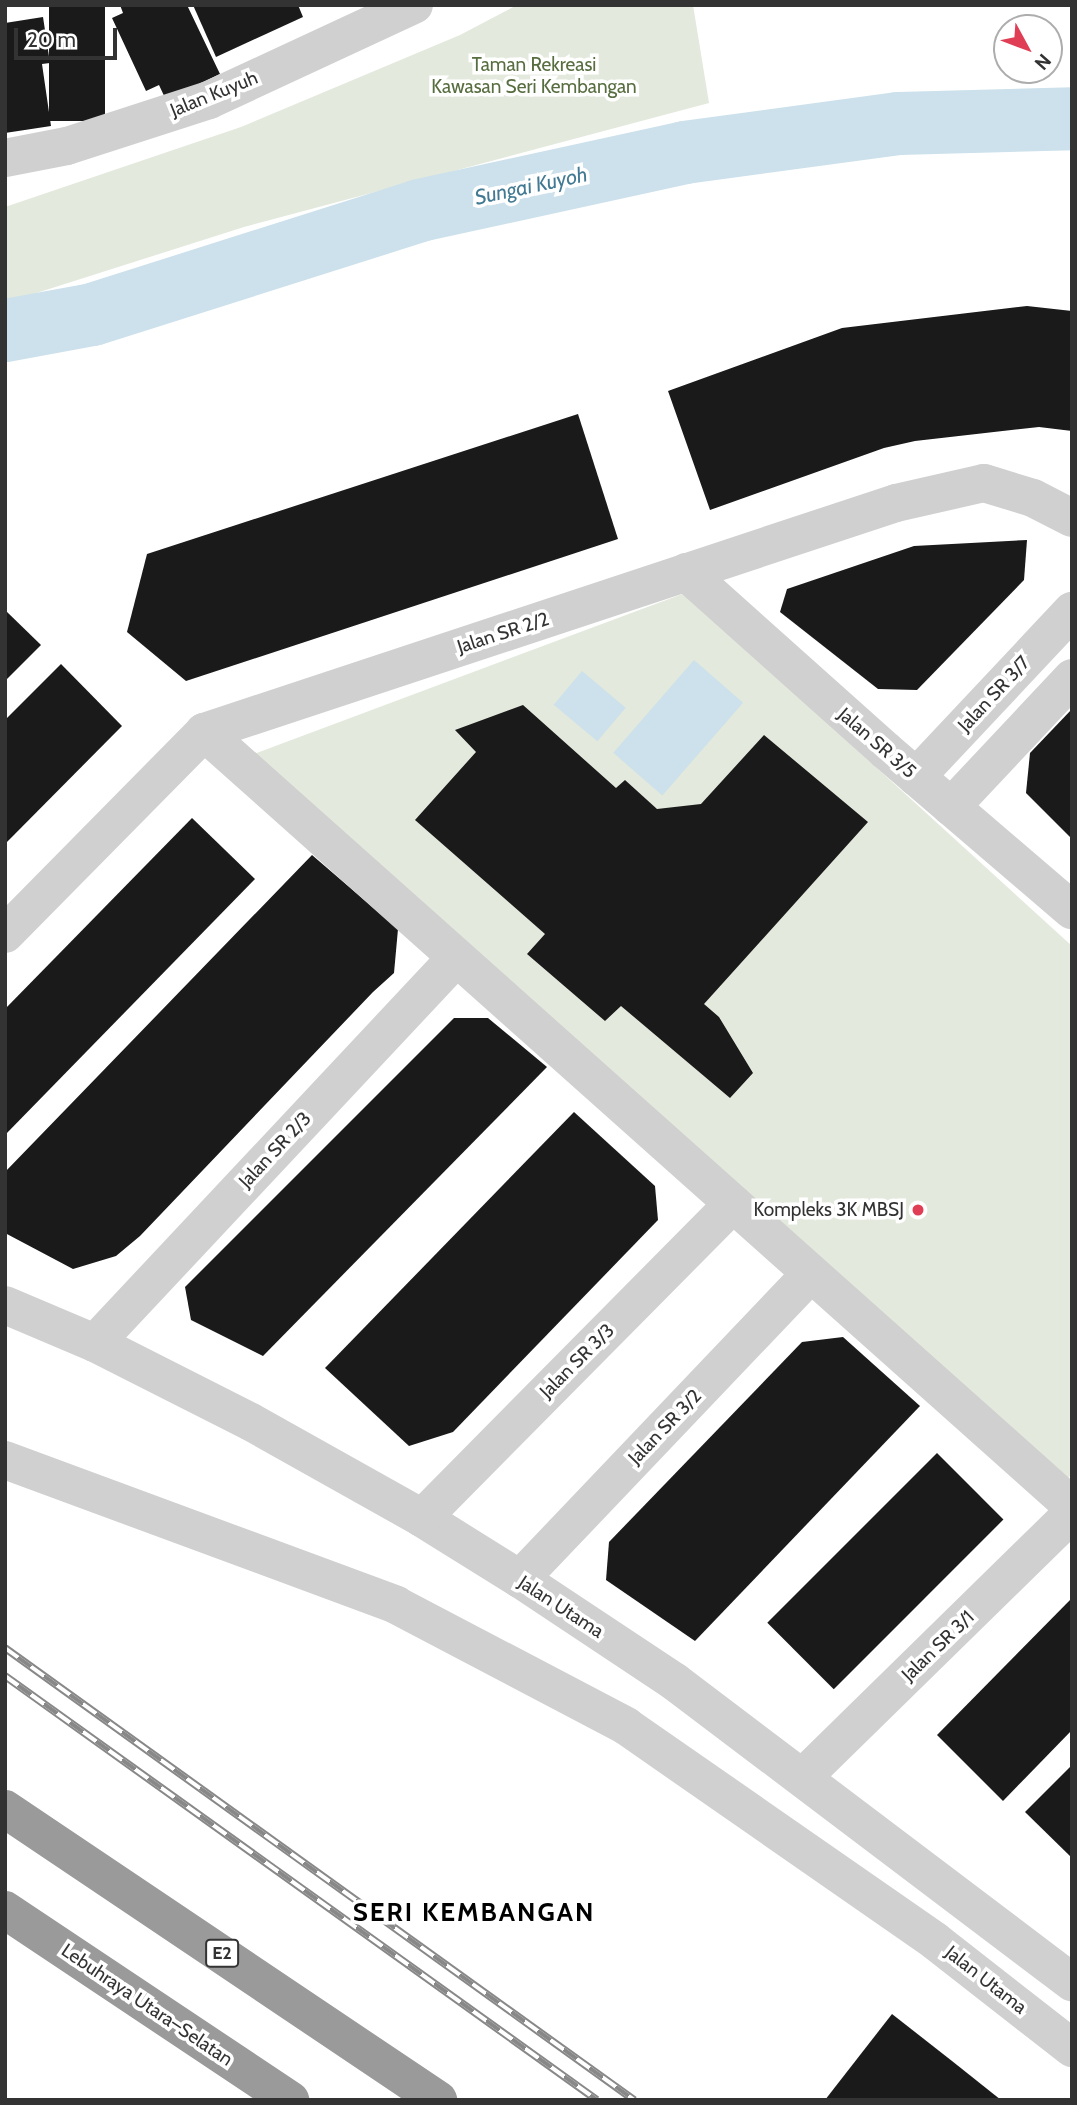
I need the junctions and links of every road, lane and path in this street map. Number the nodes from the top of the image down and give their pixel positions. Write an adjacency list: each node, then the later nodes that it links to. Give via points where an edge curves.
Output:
1 (414, 5): 2 (street, Jalan Kuyuh, via 209,100 68,146)
2 (5, 158)
3 (1072, 518): 4 (street, Jalan SR 2/2, via 1033,498 984,483 896,503)
4 (687, 572): 7 (street, Jalan SR 2/2); 8 (street, Jalan SR 3/5)
5 (1072, 611): 8 (street, Jalan SR 3/7)
6 (1072, 678): 9 (street)
7 (204, 732): 11 (street, Jalan SR 2/2); 12 (street)
8 (916, 777): 9 (street, Jalan SR 3/5)
9 (951, 807): 10 (street, Jalan SR 3/5)
10 (1072, 910)
11 (5, 934)
12 (456, 957): 13 (street); 16 (street, Jalan SR 2/3)
13 (733, 1204): 14 (street); 20 (street, Jalan SR 3/3)
14 (810, 1274): 18 (street); 21 (street, Jalan SR 3/2)
15 (5, 1305): 16 (street, Jalan Utama)
16 (94, 1343): 20 (street, Jalan Utama, via 251,1422)
17 (11, 1461): 26 (street, Jalan Utama, via 396,1605 626,1726 935,1941)
18 (1072, 1506)
19 (1072, 1514): 22 (street, Jalan SR 3/1)
20 (422, 1518): 21 (street, Jalan Utama)
21 (520, 1579): 22 (street, Jalan Utama, via 675,1682)
22 (803, 1777): 25 (street, Jalan Utama)
23 (5, 1809): 28 (highway, E2)
24 (5, 1910): 27 (highway, Lebuhraya Utara–Selatan)
25 (1072, 1982)
26 (1072, 2048)
27 (290, 2100)
28 (438, 2100)

